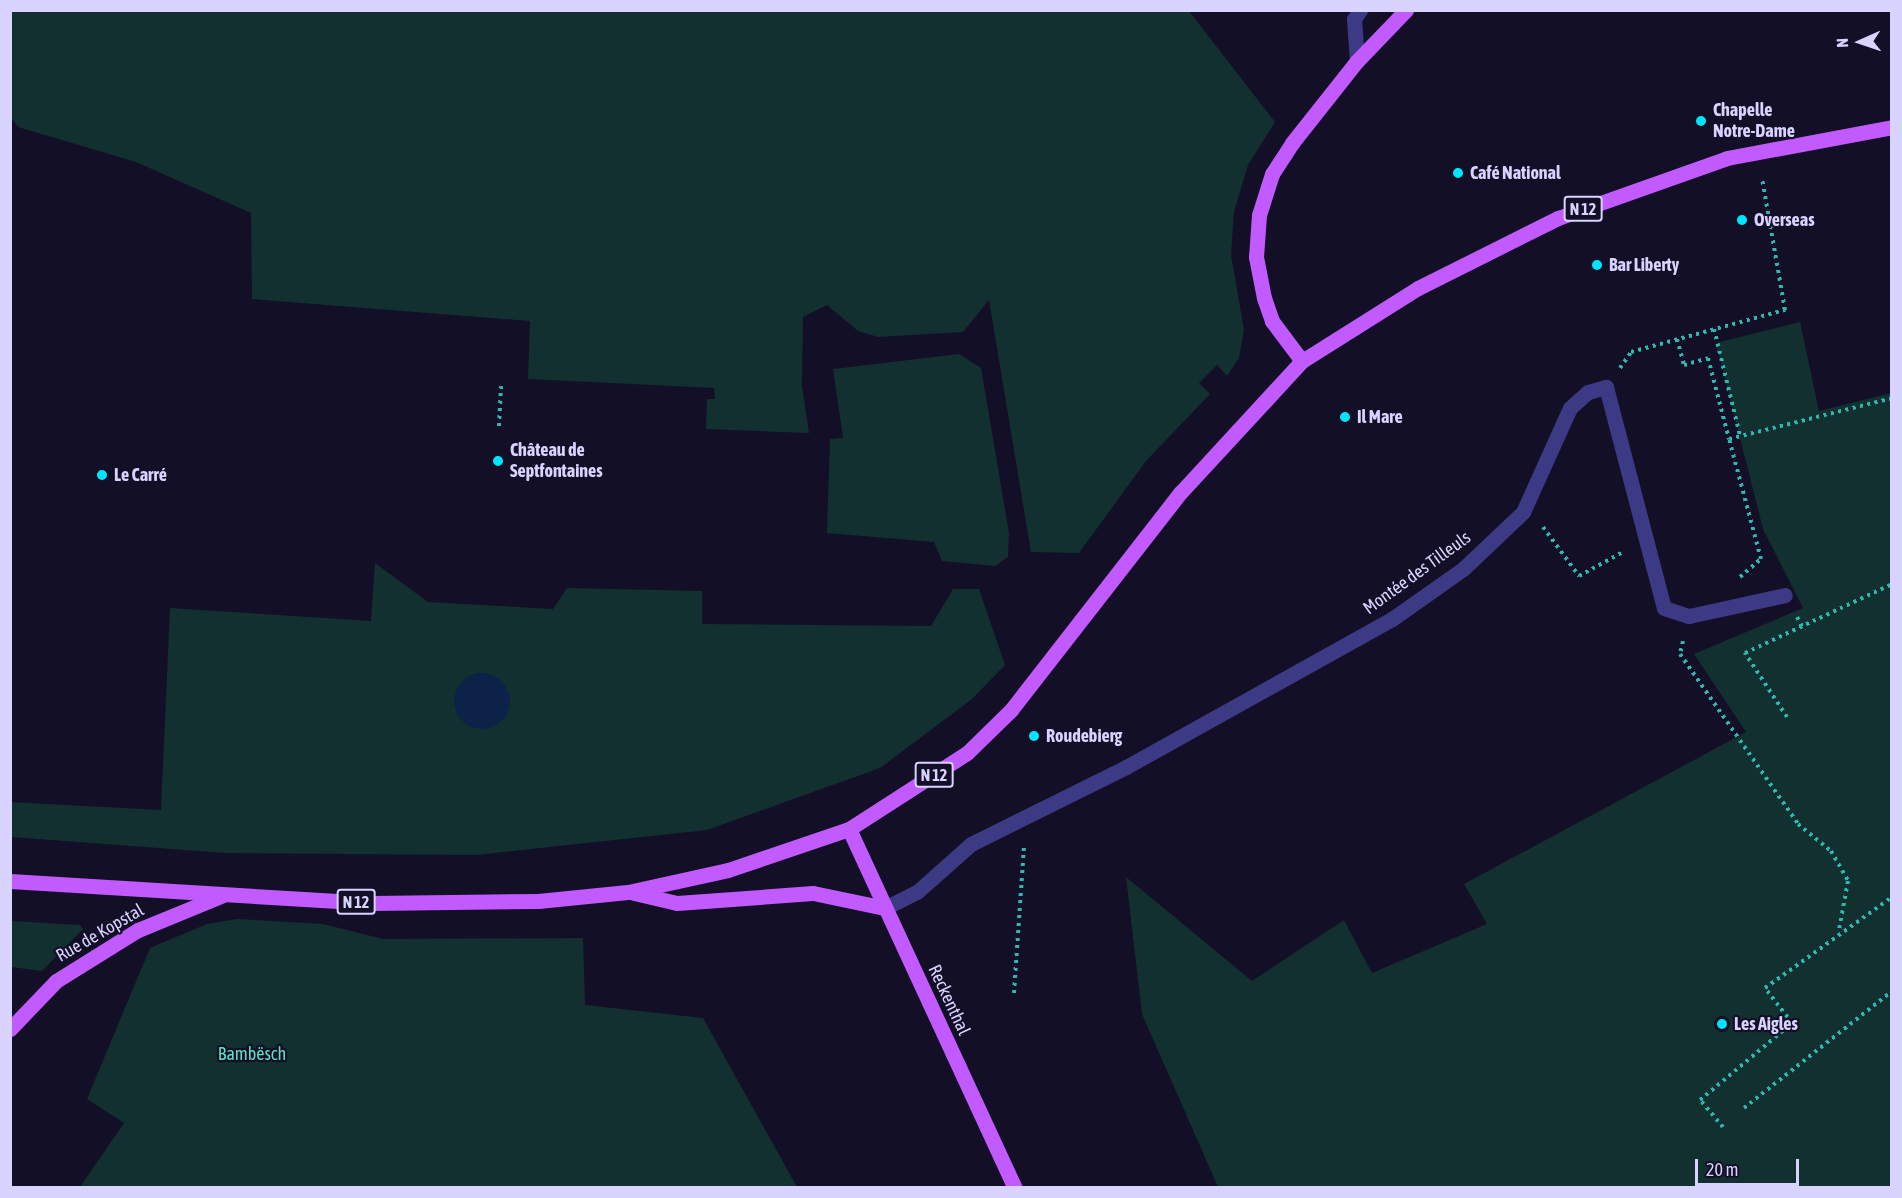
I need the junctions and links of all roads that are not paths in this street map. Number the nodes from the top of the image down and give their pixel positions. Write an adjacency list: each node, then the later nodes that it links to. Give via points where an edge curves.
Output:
1 (1360, 10): 3 (street, via 1354,19)
2 (1406, 10): 3 (main road)
3 (1357, 61): 5 (main road, via 1277,166 1259,215 1256,257 1264,298 1272,321)
4 (1892, 127): 5 (main road, N 12, via 1727,158 1558,218 1418,288)
5 (1302, 361): 7 (main road, N 12, via 1181,492 1011,710 967,753)
6 (1785, 595): 11 (street, Montée des Tilleuls, via 1689,616 1664,608 1606,387 1588,392 1570,408 1523,512 1463,569 1392,619 971,844 917,892)
7 (849, 829): 9 (main road, N 12, via 729,870); 11 (main road, Reckenthal)
8 (10, 881): 10 (main road, N 12)
9 (628, 892): 10 (main road, N 12, via 538,901 371,903); 11 (main road, N 12, via 677,903 813,892)
10 (225, 895): 12 (main road, Rue de Kopstal / N 12, via 129,936 56,981)
11 (885, 908): 13 (main road, Reckenthal)
12 (10, 1029)
13 (1015, 1188)

